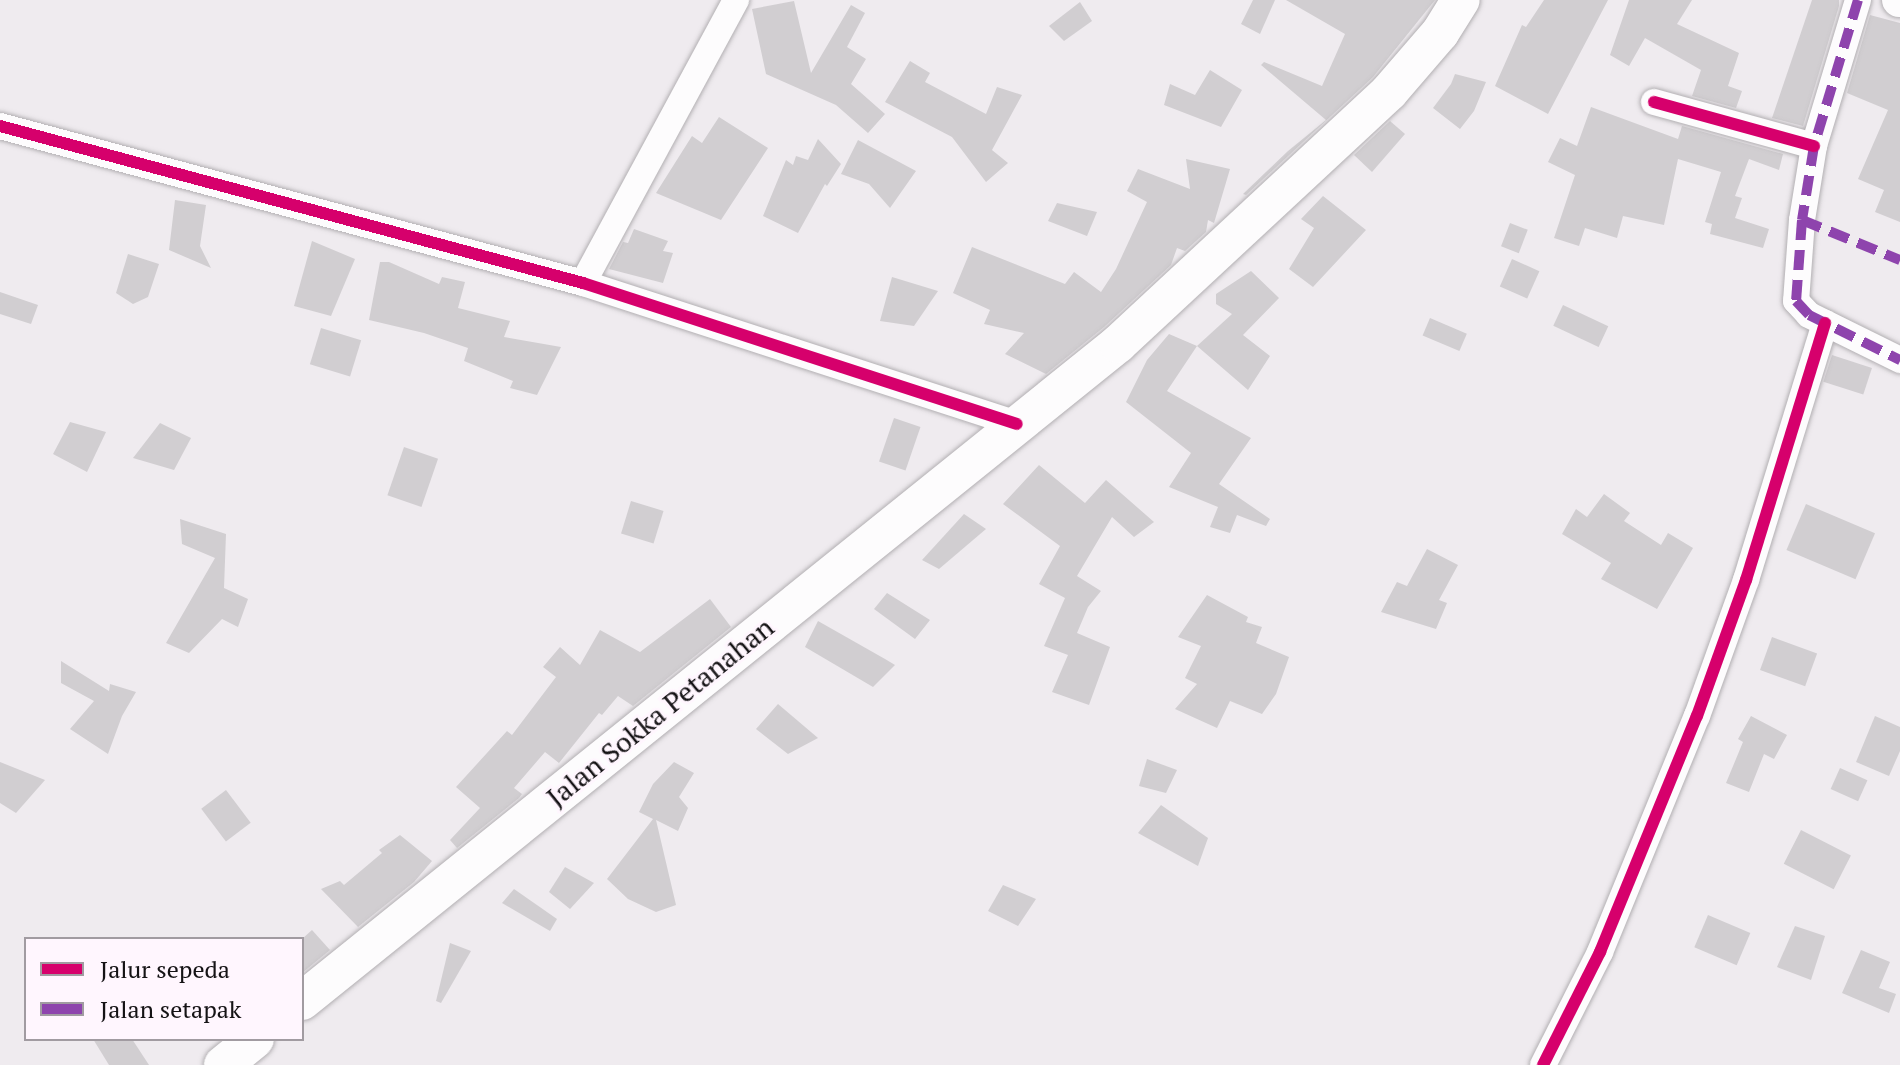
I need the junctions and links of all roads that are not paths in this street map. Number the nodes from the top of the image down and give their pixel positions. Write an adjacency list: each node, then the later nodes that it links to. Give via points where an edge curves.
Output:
1 (736, 0): 7 (street)
2 (1461, 0): 10 (main road, Jalan Sokka Petanahan, via 1416,63 1291,185 1118,344)
3 (1858, 0): 6 (street)
4 (1654, 102): 6 (street)
5 (0, 126): 7 (street)
6 (1814, 146): 8 (street, via 1795,287 1801,309)
7 (583, 283): 10 (street)
8 (1825, 323): 9 (street); 14 (street, via 1746,580 1697,716 1600,952)
9 (1900, 360)
10 (1017, 424): 11 (main road, Jalan Sokka Petanahan)
11 (304, 999)
12 (253, 1041): 13 (main road)
13 (223, 1065)
14 (1543, 1065)

